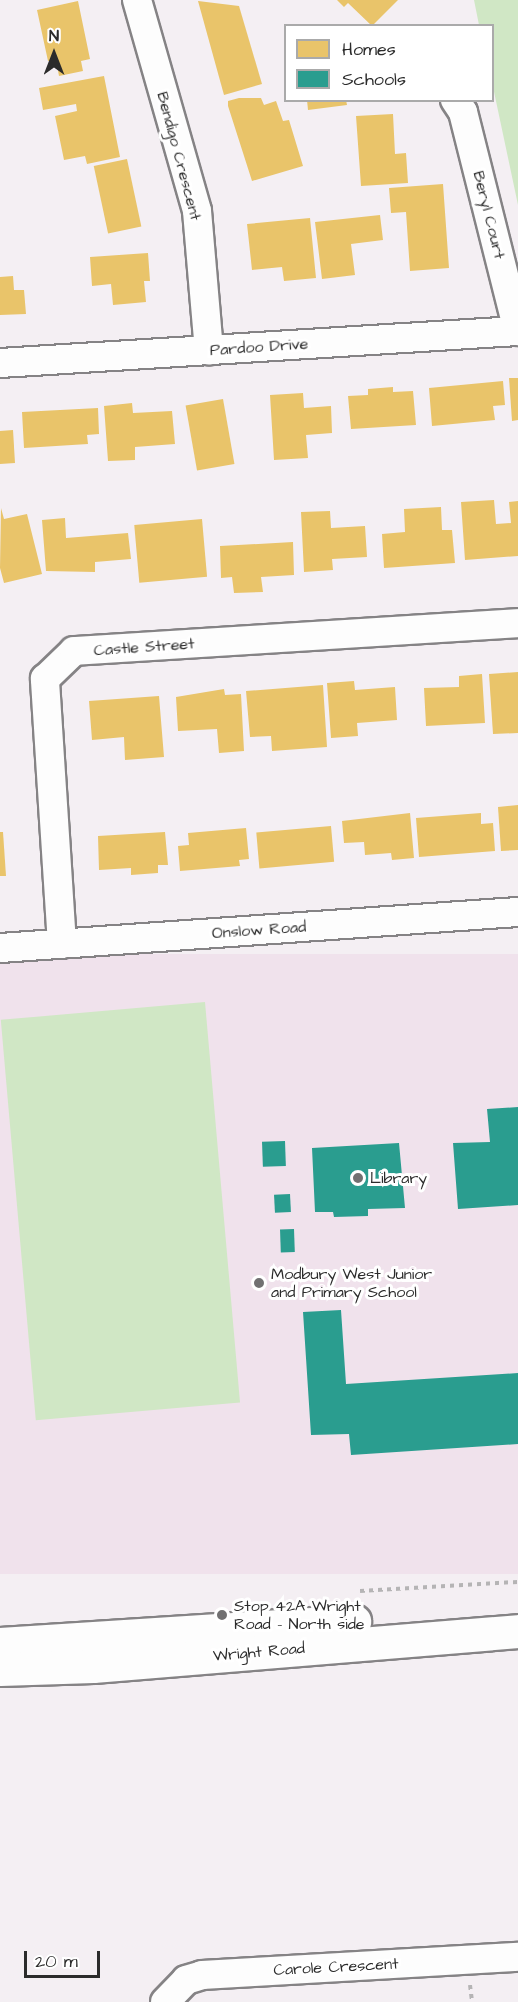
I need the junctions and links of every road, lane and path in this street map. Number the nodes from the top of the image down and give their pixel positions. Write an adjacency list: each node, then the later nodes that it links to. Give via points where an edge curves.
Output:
1 (137, 0): 4 (street, Bendigo Crescent, via 197,211)
2 (456, 102): 3 (street, Beryl Court, via 463,112)
3 (518, 331): 4 (street, Pardoo Drive)
4 (209, 350): 5 (street, Pardoo Drive)
5 (0, 363)
6 (518, 623): 8 (street, Castle Street, via 74,651 45,679)
7 (518, 912): 8 (street, Onslow Road)
8 (62, 944): 9 (street, Onslow Road)
9 (0, 948)
10 (518, 1610): 12 (main road, Wright Road)
11 (518, 1632): 13 (main road, Wright Road, via 93,1666)
12 (0, 1644)
13 (0, 1669)
14 (518, 1957): 15 (street, Carole Crescent, via 202,1975 186,1980)
15 (165, 2002)

